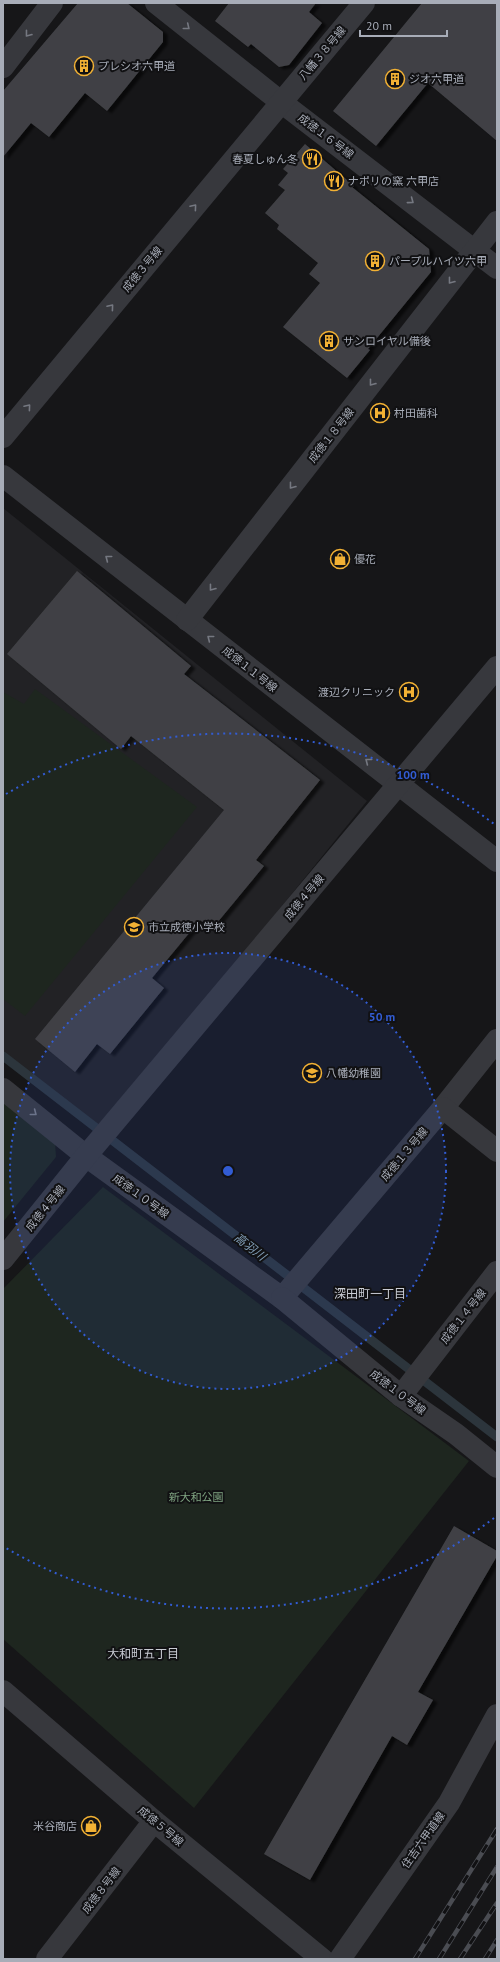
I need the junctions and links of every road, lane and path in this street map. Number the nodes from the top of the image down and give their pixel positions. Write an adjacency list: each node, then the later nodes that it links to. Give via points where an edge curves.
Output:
1 (52, 3): 4 (street, one-way to 4)
2 (156, 3): 5 (street, 成徳１６号線, one-way to 5)
3 (364, 3): 5 (street, 八幡３８号線)
4 (3, 67)
5 (281, 102): 7 (street, 成徳１６号線, one-way to 7); 9 (street, 成徳３号線, one-way to 5)
6 (497, 222): 7 (street, 成徳１８号線)
7 (475, 250): 8 (street, 成徳１６号線); 11 (street, 成徳１８号線, one-way to 11)
8 (497, 268)
9 (3, 437)
10 (3, 476): 11 (street, 成徳１１号線, one-way to 10)
11 (187, 620): 13 (street, 成徳１１号線, one-way to 11)
12 (497, 667): 13 (street, 成徳４号線)
13 (399, 785): 14 (street, 成徳１１号線); 18 (street, 成徳４号線)
14 (497, 861)
15 (497, 1040): 17 (street, 成徳１３号線)
16 (3, 1089): 18 (street, 成徳１０号線, one-way to 18)
17 (442, 1108): 19 (street); 22 (street, 成徳１３号線)
18 (91, 1151): 20 (street, 成徳４号線); 22 (street, 成徳１０号線)
19 (497, 1151)
20 (3, 1259)
21 (497, 1272): 23 (street, 成徳１４号線)
22 (283, 1298): 23 (street, 成徳１０号線)
23 (404, 1392): 24 (street, 成徳１０号線)
24 (497, 1467)
25 (3, 1691): 27 (street, 成徳５号線)
26 (497, 1716): 30 (street, 住吉六甲道線, via 449,1802)
27 (154, 1821): 28 (street, 成徳８号線); 29 (street, 成徳５号線)
28 (47, 1959)
29 (322, 1959)
30 (340, 1959)

